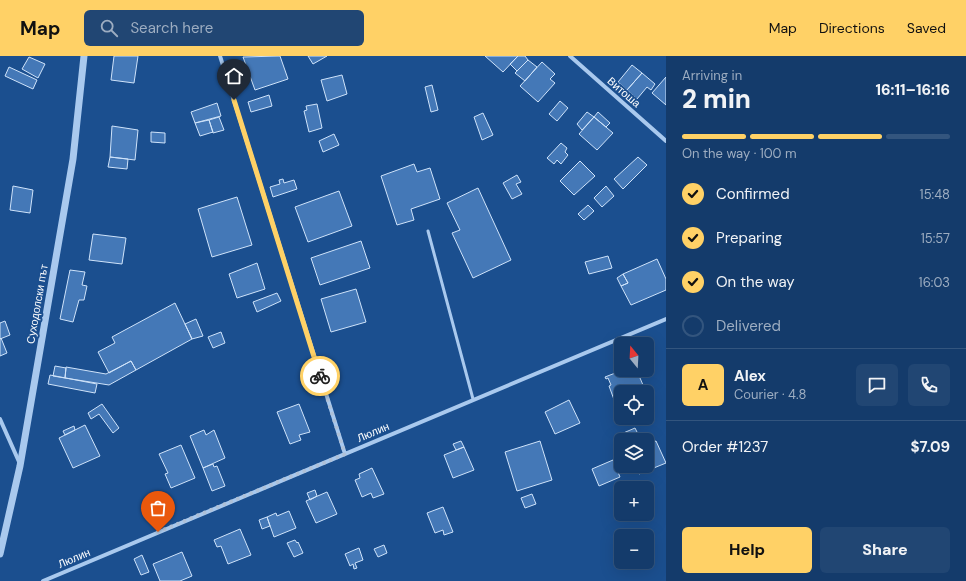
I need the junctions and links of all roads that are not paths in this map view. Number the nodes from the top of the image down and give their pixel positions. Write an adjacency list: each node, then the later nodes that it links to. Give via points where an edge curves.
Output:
1 (84, 56): 10 (street, Суходолски път, via 73,159)
2 (220, 56): 9 (street)
3 (570, 56): 4 (street, Витоша)
4 (666, 140)
5 (428, 231): 7 (lane)
6 (666, 319): 7 (street, Люлин)
7 (473, 399): 9 (street, Люлин)
8 (0, 419): 10 (street)
9 (345, 454): 12 (street, Люлин)
10 (20, 466): 11 (street, Суходолски път)
11 (0, 554)
12 (43, 581)

